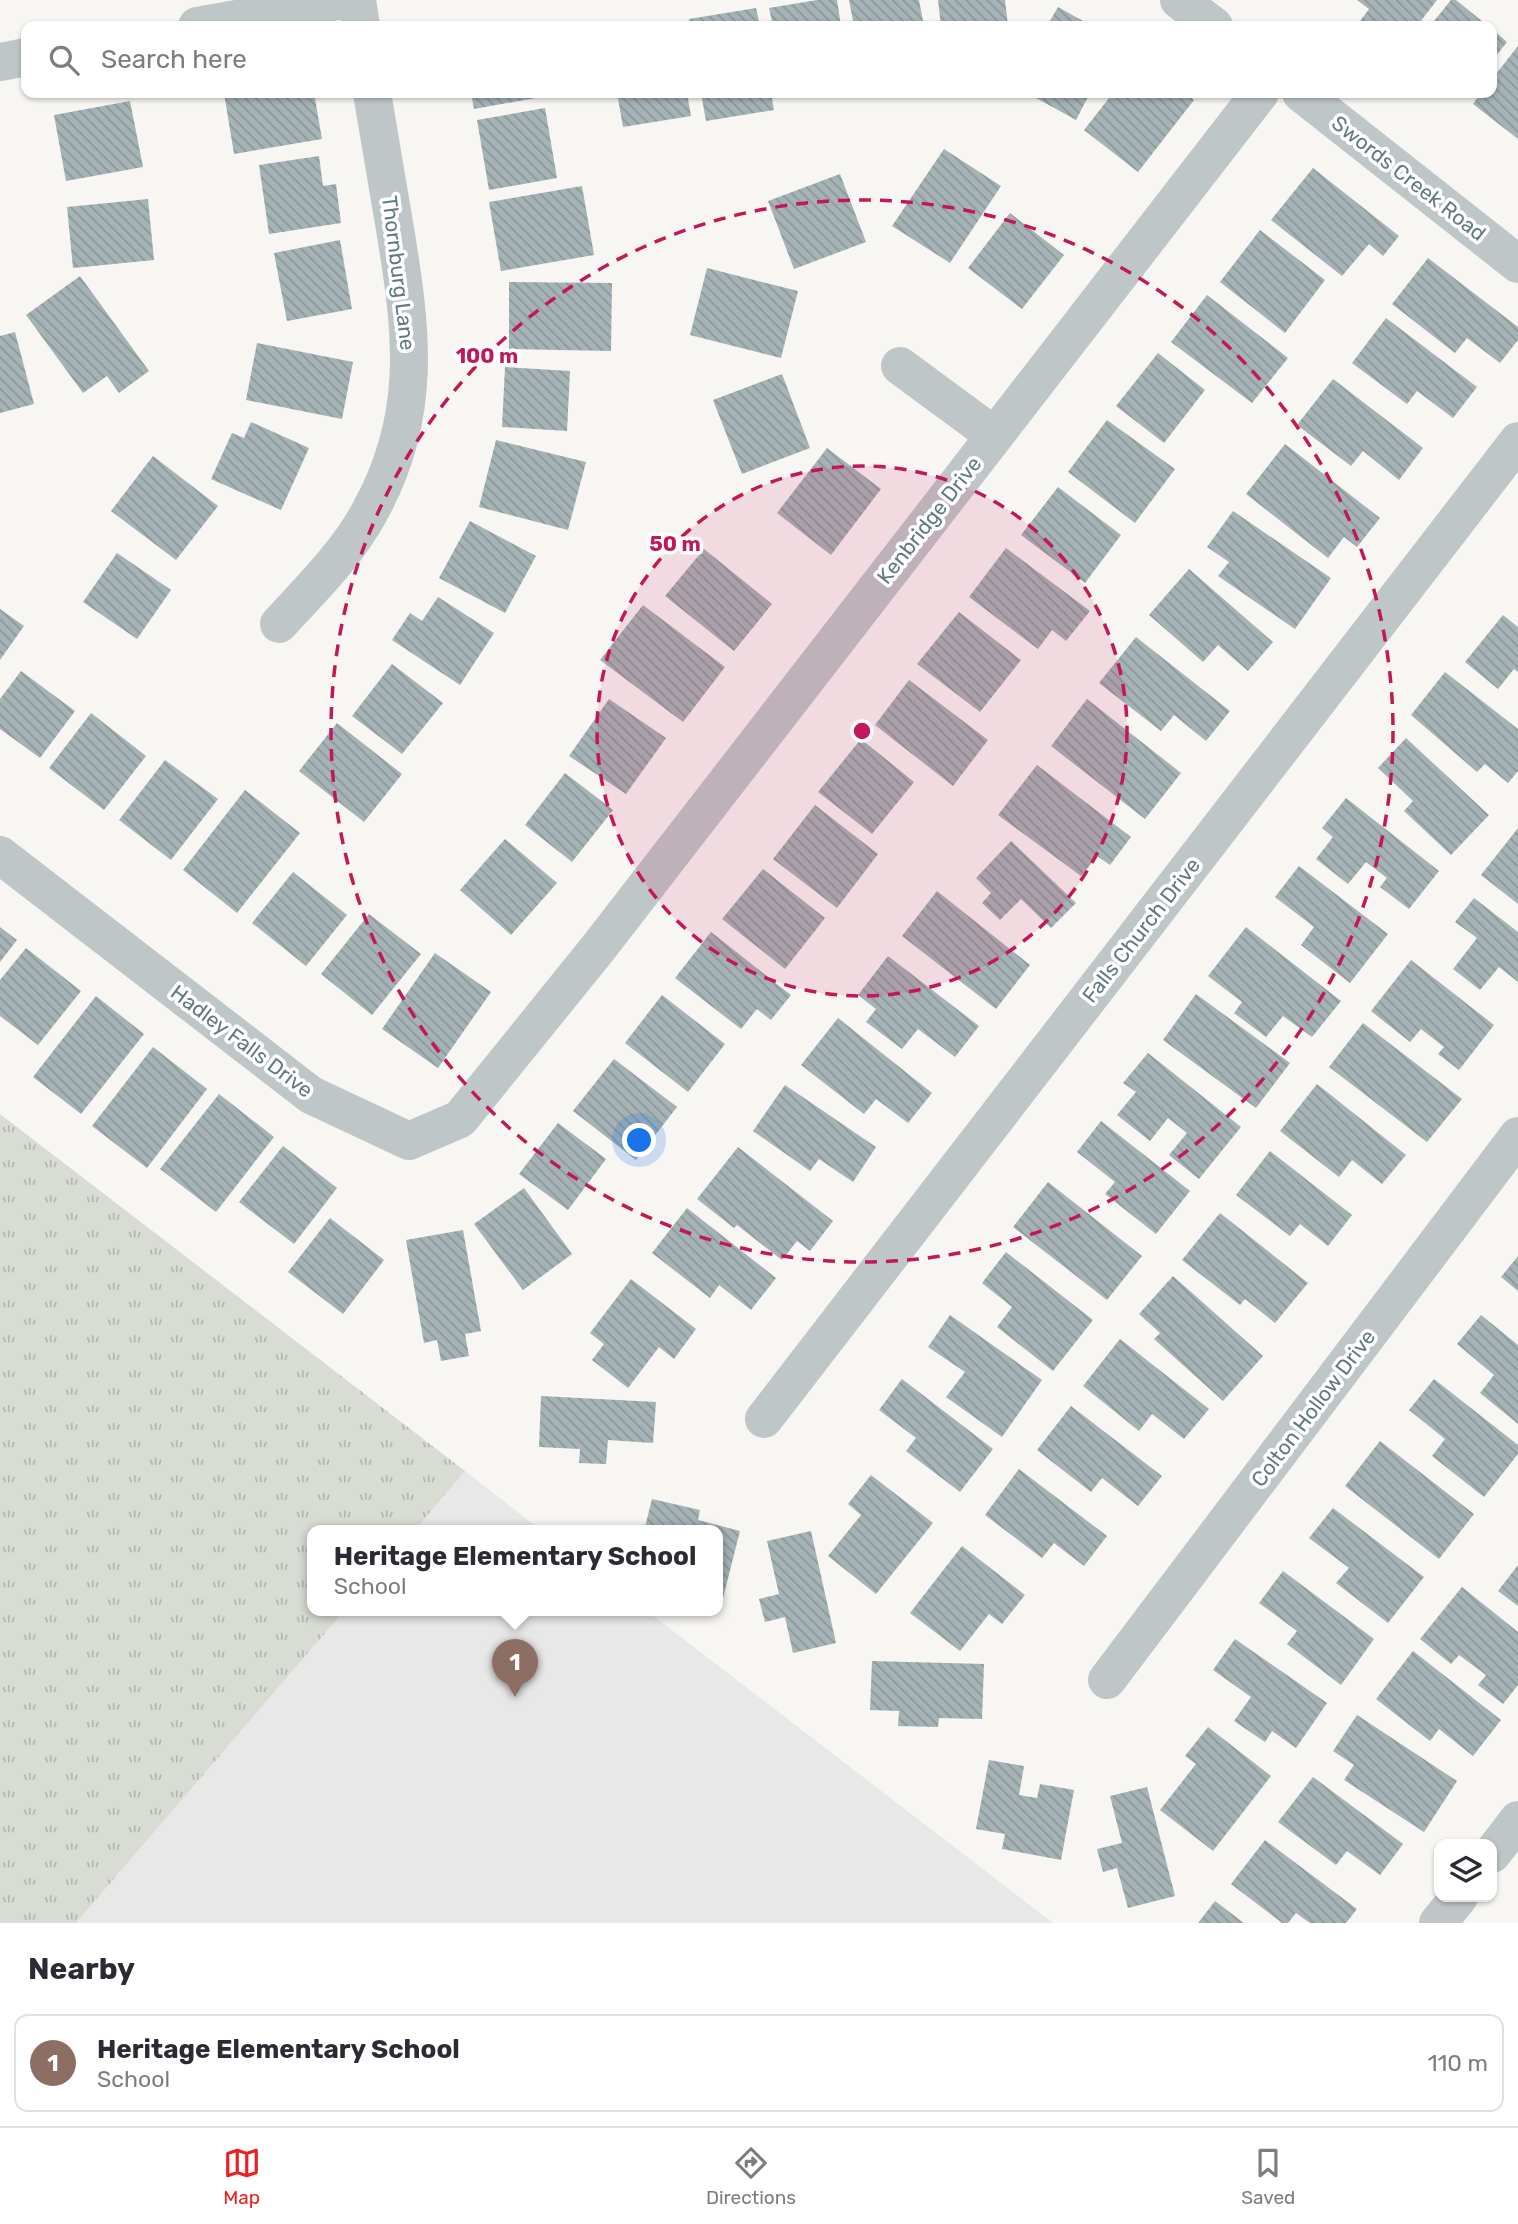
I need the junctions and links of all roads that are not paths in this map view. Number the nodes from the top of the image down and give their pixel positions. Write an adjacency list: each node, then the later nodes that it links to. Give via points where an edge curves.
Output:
1 (343, 0): 4 (street)
2 (357, 0): 5 (street)
3 (1179, 0): 6 (street)
4 (225, 21)
5 (360, 21)
6 (1207, 21)
7 (21, 58): 8 (street)
8 (0, 62)
9 (373, 98): 16 (street, Thornburg Lane, via 406,297 411,366 408,400 393,460 369,513 334,564)
10 (1255, 98): 14 (street, Kenbridge Drive)
11 (1307, 98): 12 (street, Swords Creek Road)
12 (1518, 264)
13 (900, 366): 14 (street)
14 (995, 436): 18 (street, Kenbridge Drive)
15 (1518, 441): 20 (street, Falls Church Drive)
16 (279, 624)
17 (0, 855): 18 (street, Hadley Falls Drive, via 311,1095 409,1141 460,1119)
18 (598, 947)
19 (1518, 1136): 21 (street, Colton Hollow Drive)
20 (764, 1419)
21 (1107, 1680)
22 (1518, 1820): 23 (street)
23 (1497, 1847)
24 (1454, 1902): 25 (street)
25 (1438, 1923)

